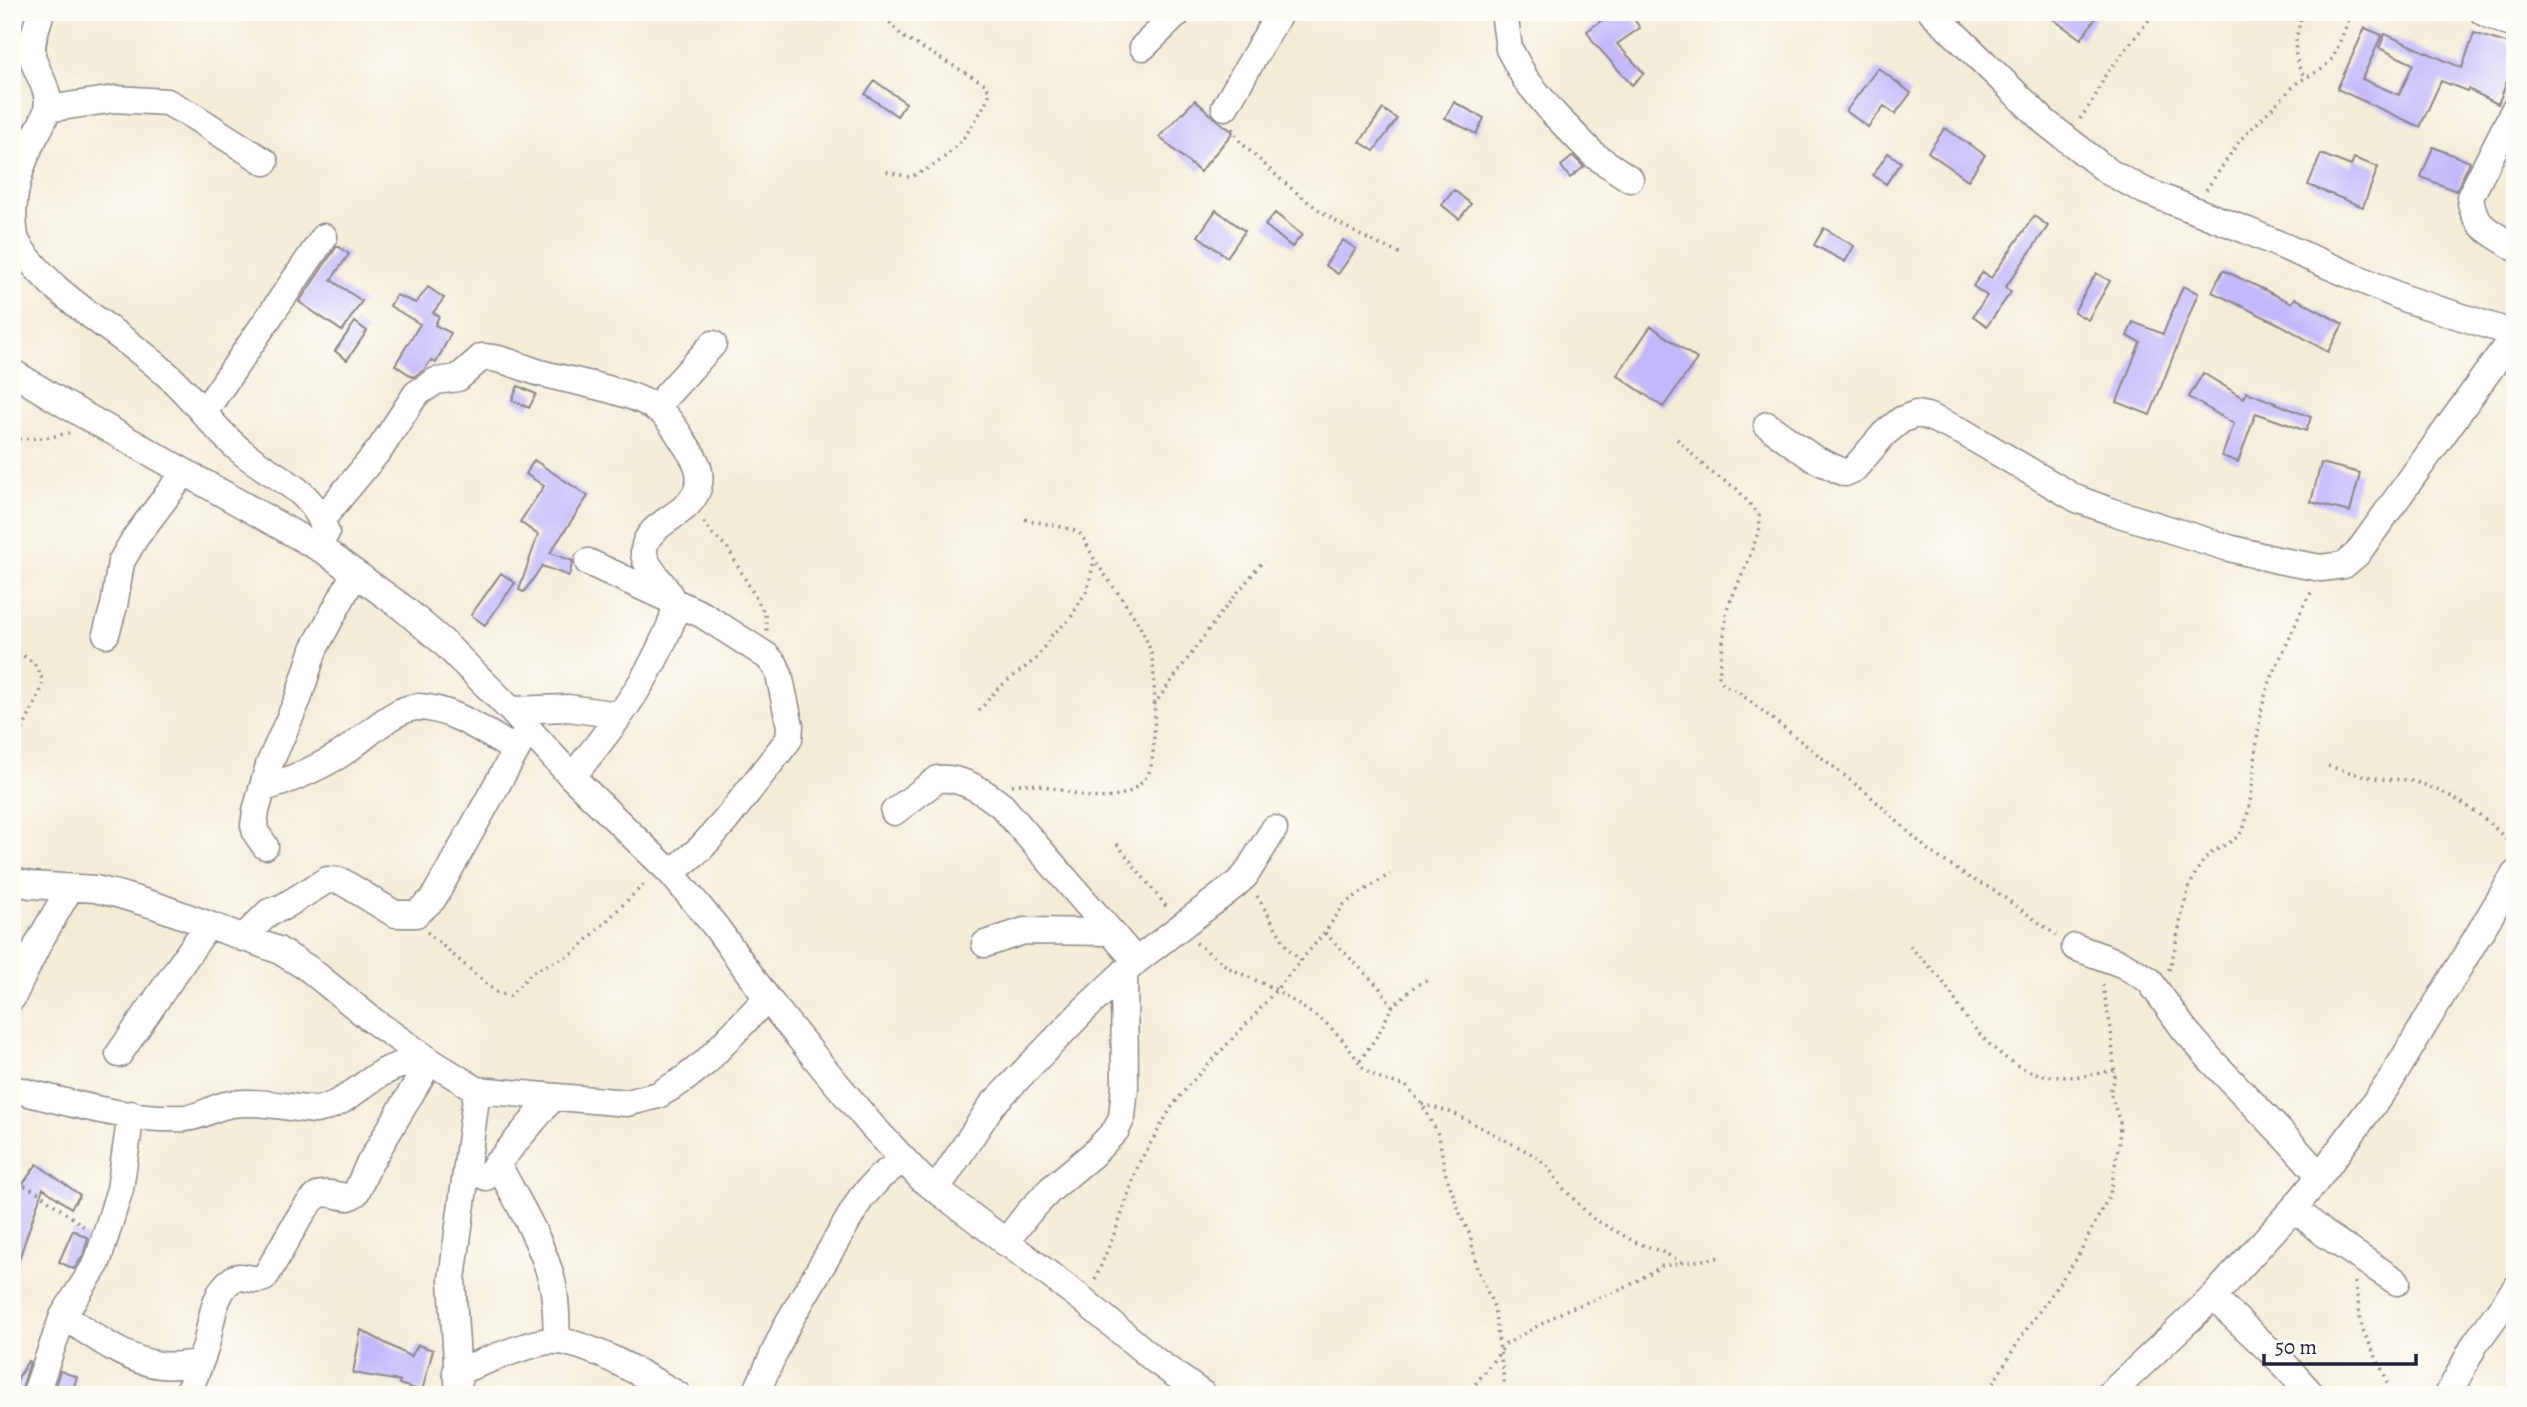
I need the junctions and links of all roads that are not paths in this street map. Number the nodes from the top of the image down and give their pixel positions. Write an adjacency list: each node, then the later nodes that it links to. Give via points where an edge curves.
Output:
1 (41, 12): 11 (street, via 33,55 47,91)
2 (1180, 12): 8 (street)
3 (1280, 12): 9 (street)
4 (1504, 12): 13 (street, via 1509,49 1526,80 1594,155)
5 (1932, 12): 17 (street, via 2014,94 2109,172 2406,299)
6 (2483, 12): 7 (street)
7 (2515, 26)
8 (1143, 47)
9 (1225, 107)
10 (2515, 108): 16 (street, via 2470,197 2480,226)
11 (47, 109): 12 (street, via 115,99 167,102); 15 (street, via 17,183)
12 (265, 162)
13 (1630, 179)
14 (324, 237): 21 (street)
15 (14, 239): 21 (street, via 64,295 161,368)
16 (2515, 248)
17 (2515, 334): 22 (street, via 2357,554 2344,565 2321,568 2230,548 2077,499 1927,416 1916,414 1901,420 1845,473 1813,458)
18 (713, 344): 20 (street)
19 (12, 372): 23 (street)
20 (655, 408): 24 (street, via 619,393 482,357 458,378 436,381 416,394 380,449); 28 (street, via 665,416 700,472 696,494 681,511 655,528 644,550)
21 (204, 412): 24 (street, via 241,452 312,501)
22 (1767, 425)
23 (184, 472): 25 (street); 29 (street, via 121,562)
24 (322, 519): 25 (street)
25 (326, 552): 27 (street)
26 (588, 562): 28 (street)
27 (355, 573): 31 (street, via 443,642); 33 (street, via 314,649)
28 (673, 601): 30 (street, via 673,618 658,653); 37 (street, via 772,660 790,726 787,742 726,820 701,849)
29 (106, 634)
30 (619, 715): 31 (street, via 568,708); 32 (street)
31 (518, 730): 32 (street); 33 (street, via 472,725 429,708 411,708 335,758); 43 (street, via 433,899 416,914 394,914 341,881 327,880 269,912)
32 (572, 777): 37 (street)
33 (262, 789): 36 (street, via 254,825)
34 (894, 812): 42 (street, via 938,779 956,780 979,790 1002,806)
35 (1274, 829): 46 (street, via 1241,880)
36 (265, 846)
37 (667, 869): 48 (street)
38 (2515, 874): 57 (street, via 2389,1083)
39 (12, 881): 40 (street)
40 (70, 888): 41 (street, via 117,894); 47 (street)
41 (208, 925): 43 (street); 49 (street)
42 (1111, 932): 44 (street, via 1024,931); 46 (street)
43 (243, 938): 50 (street, via 278,950 309,969)
44 (985, 944)
45 (2083, 950): 57 (street, via 2138,972 2211,1060)
46 (1130, 967): 58 (street, via 992,1105); 61 (street, via 1122,1117 1116,1130 1051,1189)
47 (12, 998)
48 (767, 998): 53 (street, via 706,1062 658,1095 627,1103); 55 (street)
49 (119, 1054)
50 (430, 1061): 52 (street); 54 (street, via 387,1070 347,1099 316,1110 242,1102 188,1118); 67 (street, via 356,1193 316,1196 264,1278 235,1278 226,1286)
51 (12, 1089): 54 (street)
52 (477, 1090): 53 (street); 59 (street)
53 (553, 1097): 56 (street)
54 (131, 1114): 65 (street, via 120,1189 97,1263)
55 (904, 1159): 58 (street); 72 (street, via 861,1198 787,1325)
56 (497, 1163): 59 (street); 66 (street, via 544,1257 552,1283)
57 (2320, 1176): 60 (street)
58 (936, 1190): 61 (street)
59 (462, 1205): 68 (street, via 452,1279)
60 (2294, 1208): 62 (street); 64 (street)
61 (1005, 1243): 73 (street)
62 (2397, 1282)
63 (2515, 1289): 76 (street, via 2475,1344)
64 (2213, 1297): 74 (street); 75 (street)
65 (63, 1315): 67 (street, via 136,1358 161,1365); 69 (street)
66 (557, 1341): 68 (street, via 535,1345); 71 (street, via 573,1343)
67 (200, 1363): 70 (street)
68 (457, 1383)
69 (35, 1395)
70 (187, 1395)
71 (678, 1395)
72 (755, 1395)
73 (1204, 1395)
74 (2109, 1395)
75 (2312, 1395)
76 (2448, 1395)

